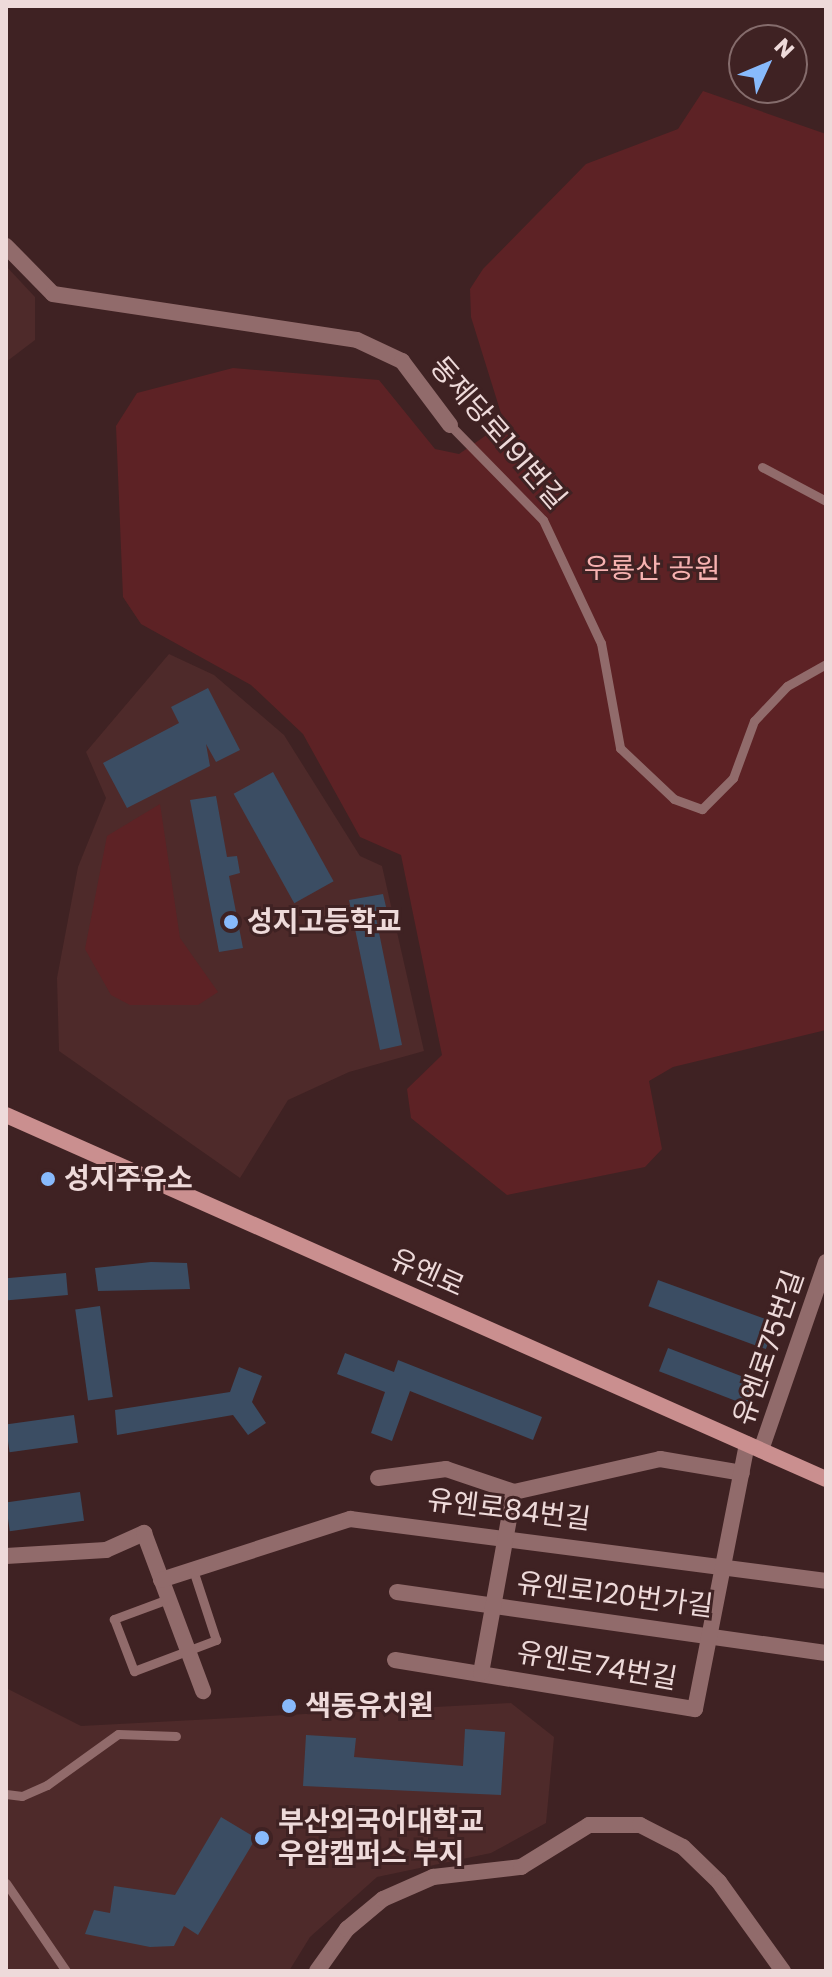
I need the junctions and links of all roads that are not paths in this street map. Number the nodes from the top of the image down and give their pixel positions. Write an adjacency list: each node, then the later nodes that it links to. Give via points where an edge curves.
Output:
1 (6, 246): 2 (street, 동제당로191번길, via 53,294 357,340 402,361)
2 (450, 425): 5 (lane, 동제당로191번길, via 543,520 601,643 620,748 674,799 702,809 733,778 754,721 787,686)
3 (762, 467): 4 (lane)
4 (826, 501)
5 (826, 664)
6 (6, 1115): 8 (main road, 유엔로)
7 (826, 1262): 8 (street, 유엔로75번길)
8 (754, 1447): 9 (street, 유엔로74번길); 11 (main road, 유엔로)
9 (742, 1473): 12 (street, via 660,1459); 15 (street, 유엔로74번길)
10 (378, 1478): 12 (street, via 446,1469)
11 (826, 1479)
12 (514, 1492): 13 (street)
13 (506, 1535): 15 (street, 유엔로84번길); 16 (street, 유엔로84번길, via 350,1519); 21 (street)
14 (6, 1556): 17 (street, via 106,1550 144,1533)
15 (724, 1563): 18 (street, 유엔로84번길); 22 (street, 유엔로74번길)
16 (193, 1570): 17 (street, 유엔로84번길); 23 (lane, via 216,1640)
17 (161, 1580): 20 (street)
18 (826, 1581)
19 (397, 1592): 21 (street, 유엔로120번가길)
20 (168, 1599): 23 (street); 23 (lane, via 114,1619 134,1671)
21 (493, 1605): 22 (street, 유엔로120번가길); 26 (street)
22 (710, 1633): 24 (street, 유엔로120번가길); 26 (street, 유엔로74번길, via 695,1709)
23 (189, 1651): 27 (street)
24 (826, 1653)
25 (395, 1660): 26 (street, 유엔로74번길)
26 (481, 1673)
27 (203, 1691)
28 (176, 1736): 29 (lane, via 118,1734 47,1785 22,1796)
29 (6, 1794)
30 (6, 1883): 31 (lane)
31 (66, 1971)
32 (317, 1971): 33 (street, via 347,1929 383,1899 433,1877 521,1867 589,1825 640,1825 683,1847 719,1882)
33 (783, 1971)

